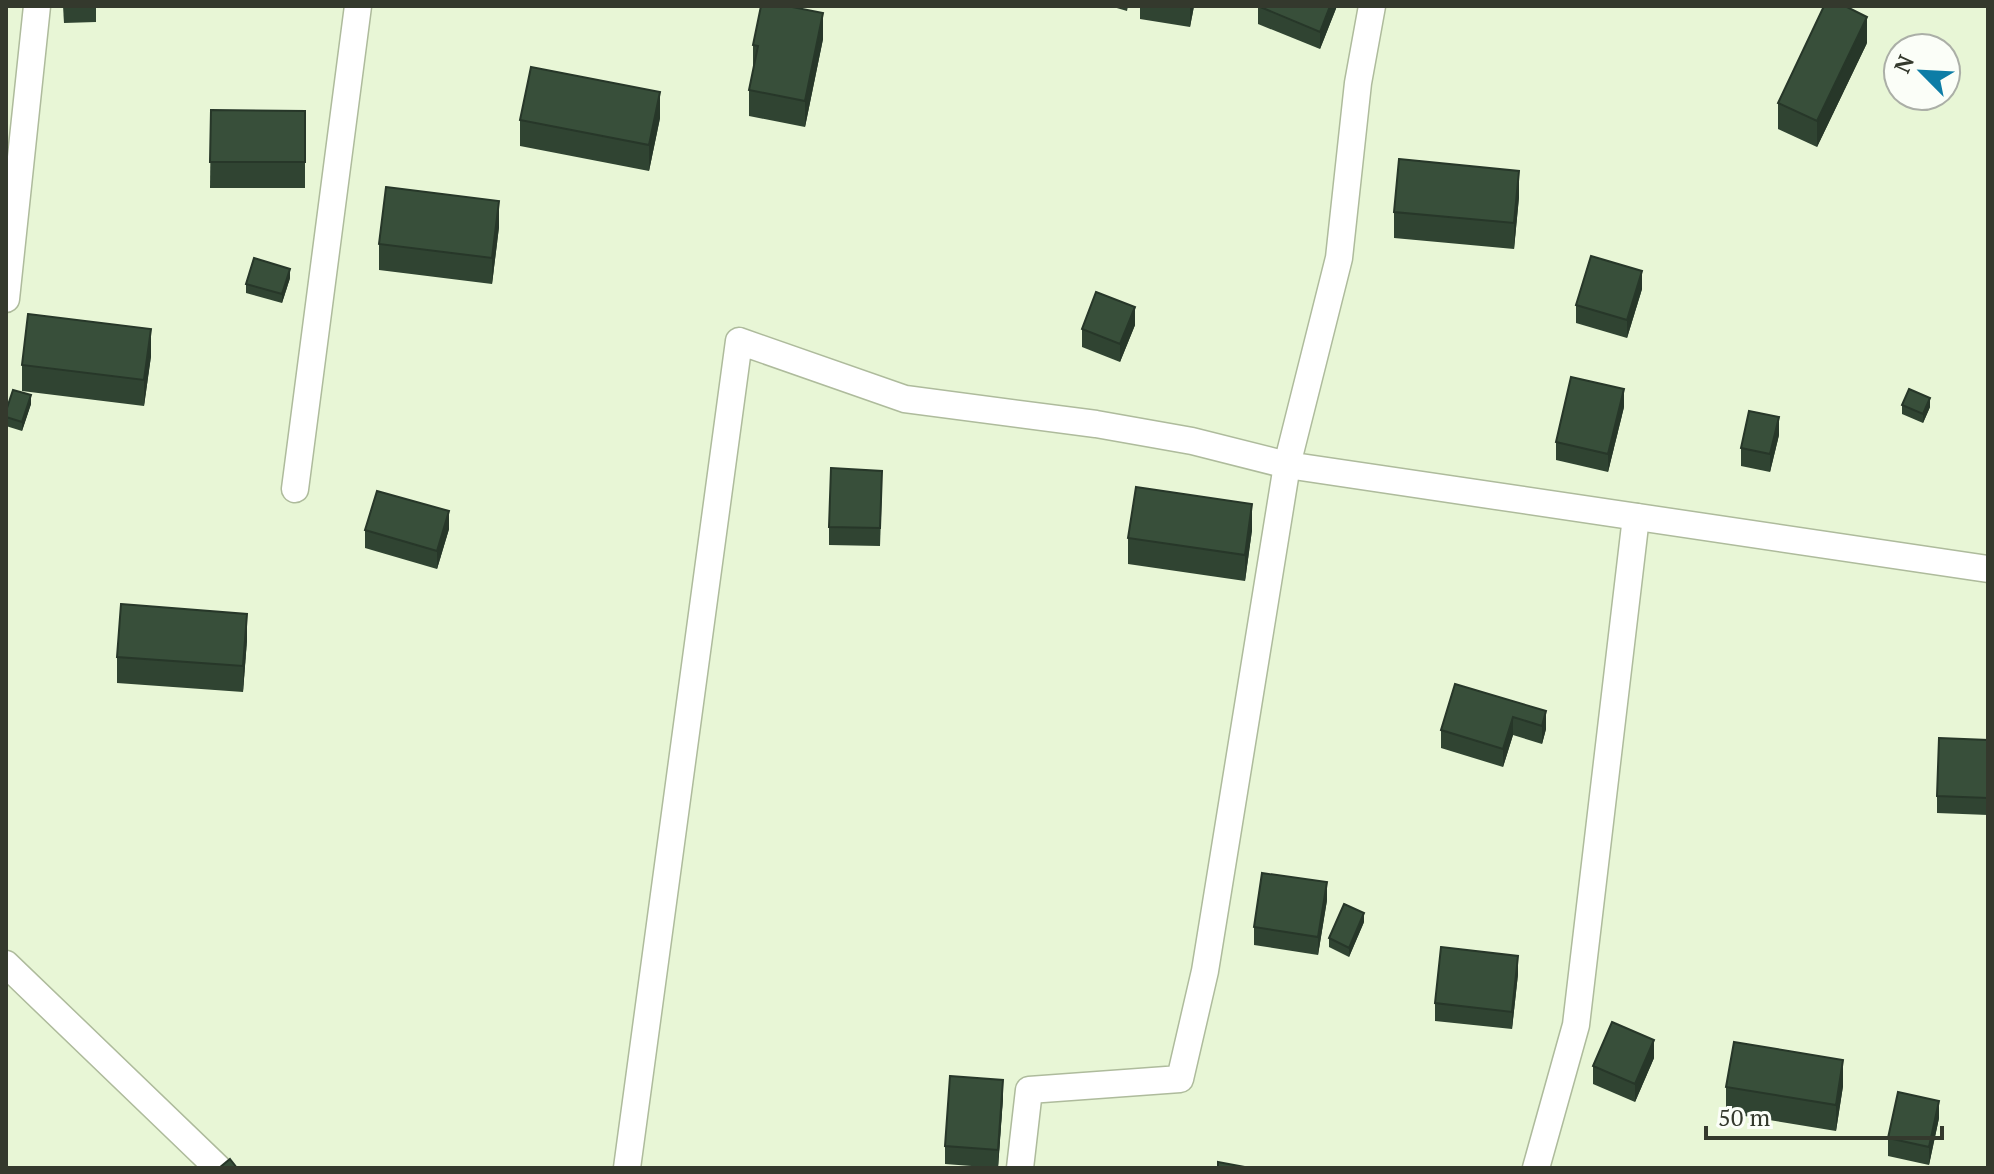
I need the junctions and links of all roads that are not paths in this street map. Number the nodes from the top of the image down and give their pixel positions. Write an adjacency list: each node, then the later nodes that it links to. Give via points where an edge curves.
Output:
1 (37, 6): 4 (street)
2 (358, 6): 6 (street)
3 (1372, 6): 5 (street, via 1339,258)
4 (6, 299)
5 (1287, 465): 7 (street); 11 (street, via 1096,424 905,399 739,341); 12 (street, via 1205,971 1180,1079 1029,1090)
6 (295, 489)
7 (1636, 517): 8 (street); 13 (street, via 1576,1025)
8 (1988, 569)
9 (6, 964): 10 (street)
10 (218, 1168)
11 (627, 1168)
12 (1020, 1168)
13 (1536, 1168)

